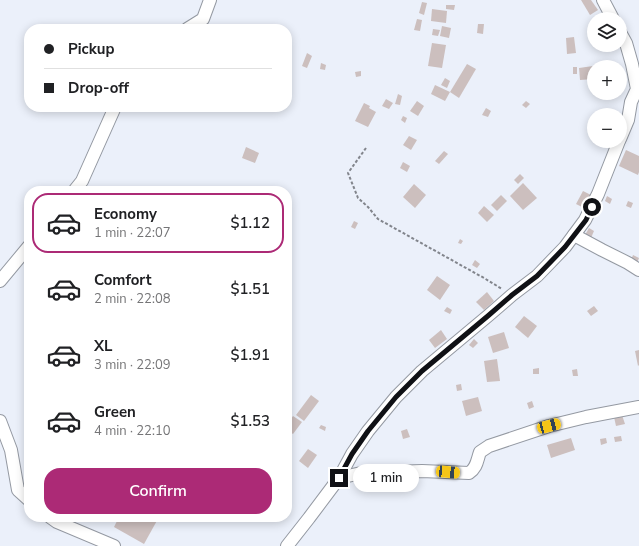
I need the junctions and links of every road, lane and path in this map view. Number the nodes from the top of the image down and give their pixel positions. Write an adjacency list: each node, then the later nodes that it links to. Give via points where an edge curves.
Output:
1 (210, 0): 4 (street, via 203,19)
2 (602, 0): 3 (street)
3 (609, 12)
4 (194, 24)
5 (627, 46): 6 (street)
6 (638, 87): 8 (street, via 631,102)
7 (113, 112): 12 (street)
8 (633, 122): 9 (street)
9 (627, 130)
10 (366, 148): 17 (path, via 348,173 358,198 378,219)
11 (617, 148): 13 (street, via 586,220)
12 (78, 186)
13 (574, 235): 15 (street); 17 (street, via 537,276)
14 (24, 252): 16 (street)
15 (639, 270)
16 (0, 282)
17 (512, 295): 20 (street, via 422,371 396,397 368,431)
18 (639, 407): 20 (street, via 556,424 489,446 482,449 476,466 469,473 361,473)
19 (0, 421): 21 (street, via 11,450 18,490)
20 (339, 478): 24 (street)
21 (24, 495)
22 (57, 522): 23 (street)
23 (114, 546)
24 (287, 546)

